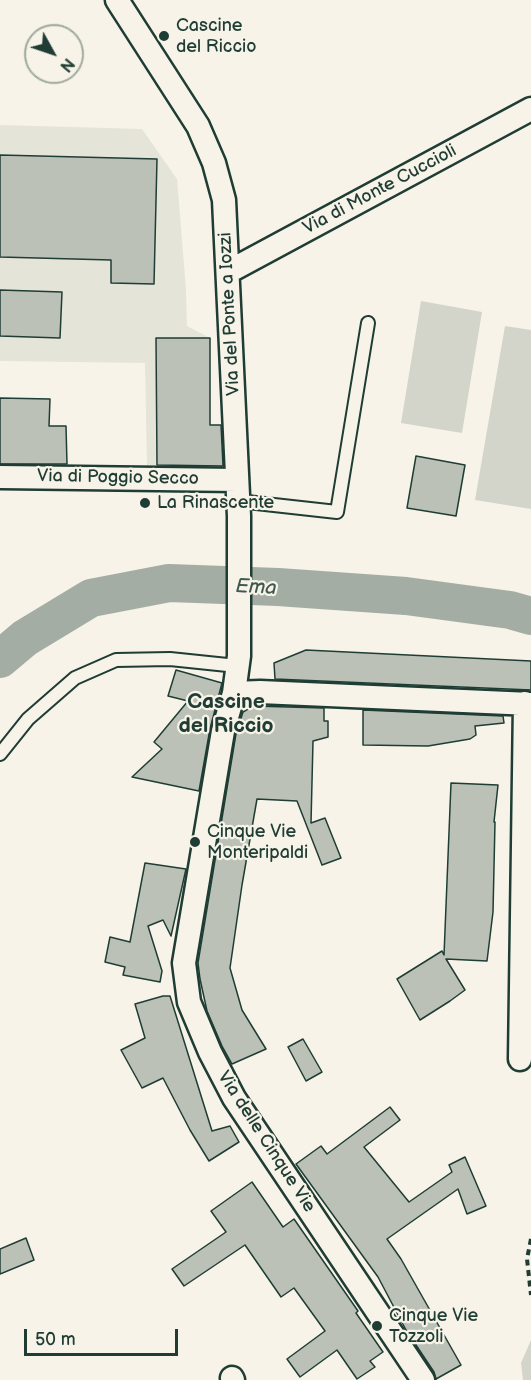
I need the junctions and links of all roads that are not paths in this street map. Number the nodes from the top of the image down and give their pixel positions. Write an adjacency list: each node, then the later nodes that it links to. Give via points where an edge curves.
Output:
1 (117, 0): 3 (street, Via del Ponte a Iozzi, via 198,126 214,163 224,200)
2 (531, 109): 3 (street, Via di Monte Cuccioli)
3 (228, 272): 6 (street, Via del Ponte a Iozzi)
4 (368, 323): 6 (lane, via 337,512)
5 (0, 477): 6 (street, Via di Poggio Secco)
6 (238, 499): 7 (street, Via del Ponte a Iozzi)
7 (238, 661): 8 (street, Via delle Cinque Vie); 10 (lane, via 116,660 75,678 28,719)
8 (234, 693): 9 (street); 12 (street, Via delle Cinque Vie, via 224,730 184,963 189,1002 234,1098)
9 (528, 703): 11 (street)
10 (0, 754)
11 (520, 1059)
12 (416, 1377)

